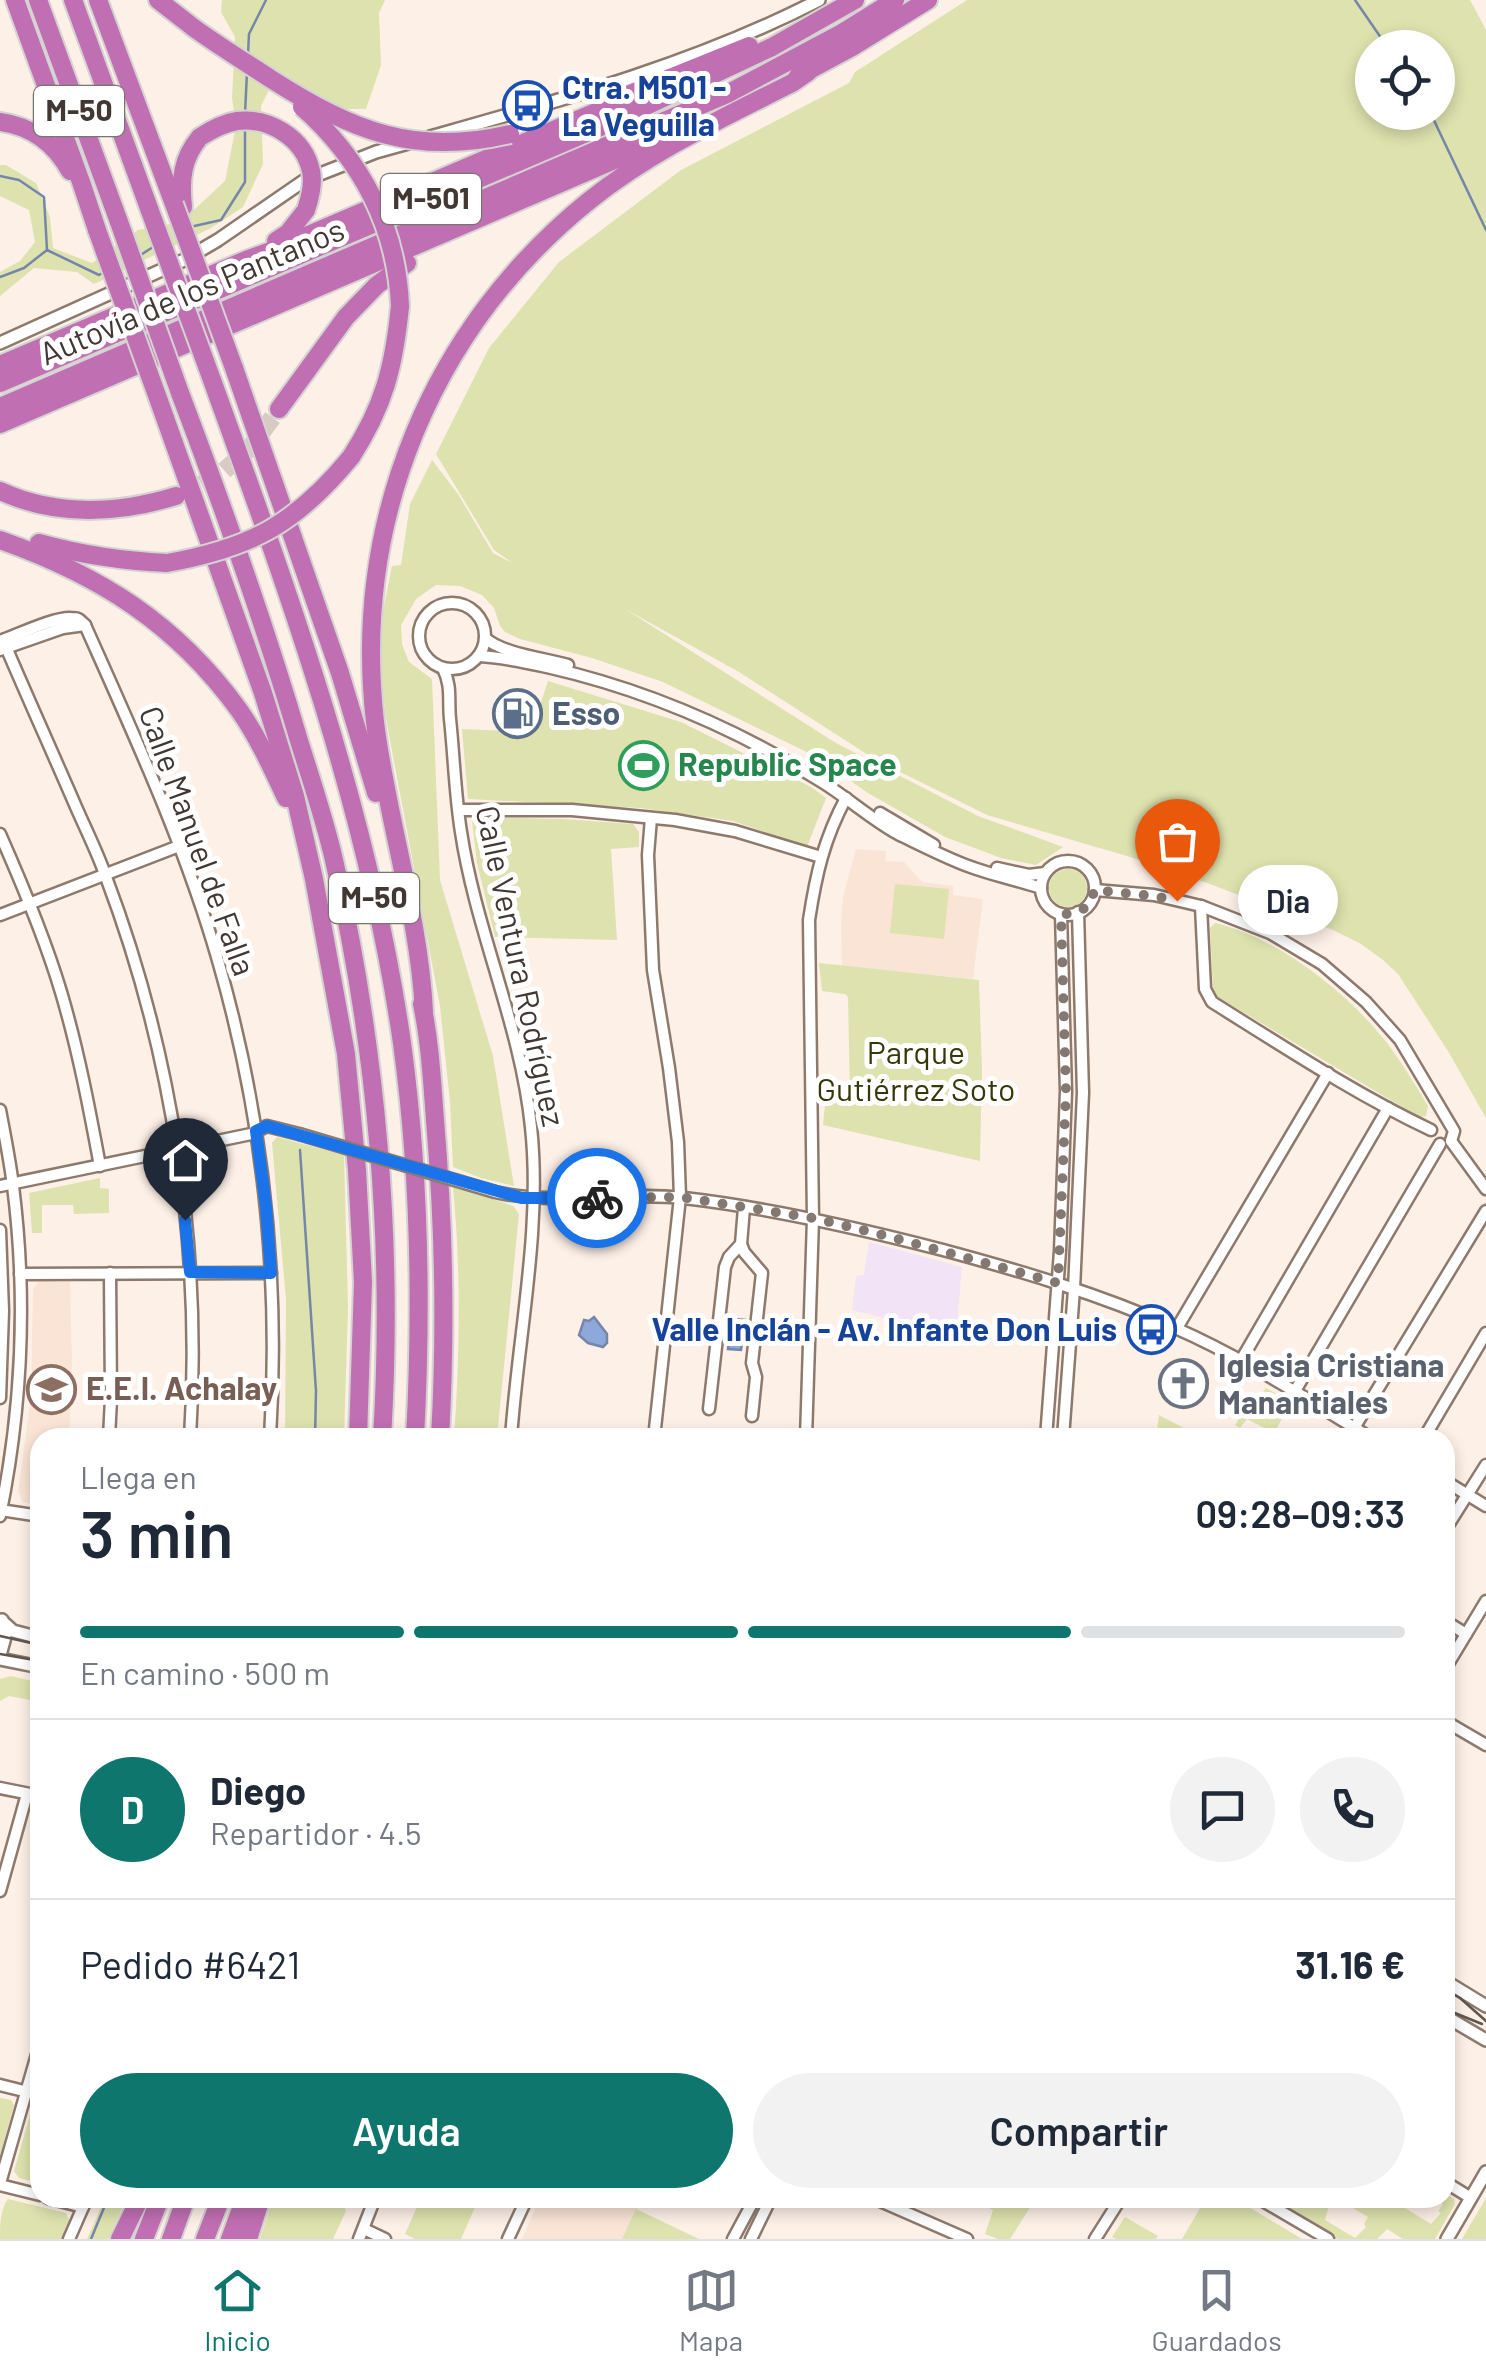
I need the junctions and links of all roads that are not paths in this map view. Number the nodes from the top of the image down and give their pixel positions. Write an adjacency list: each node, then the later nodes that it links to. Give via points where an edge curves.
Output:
1 (15, 0): 14 (highway, M-50)
2 (38, 0): 85 (highway, M-50, bridge, via 229,523 333,857 369,1051 383,1188)
3 (72, 0): 86 (highway, M-50, bridge, via 318,680 347,781 402,1044 418,1235)
4 (98, 0): 19 (highway, M-50, bridge)
5 (158, 0): 10 (highway, bridge)
6 (816, 0): 17 (street, via 696,54 333,168 184,260)
7 (855, 0): 12 (highway); 20 (highway, Autovía de los Pantanos / M-501, via 605,124)
8 (894, 0): 21 (highway, Autovía de los Pantanos / M-501, via 727,94)
9 (928, 0): 11 (highway)
10 (214, 42): 12 (highway, bridge, via 337,118 387,136 446,143 489,139); 26 (highway, bridge, via 316,119 349,156 382,216 400,306 384,398 351,457 314,499 244,543 166,563 124,562)
11 (808, 72): 15 (highway); 49 (highway, via 651,157 567,220 501,288 420,416 380,548 372,670)
12 (631, 95): 16 (highway)
13 (0, 122): 14 (highway, via 30,130 56,149)
14 (90, 212): 41 (highway, M-50, bridge, via 263,692)
15 (494, 213): 22 (highway, via 425,249 377,286 346,316); 23 (highway)
16 (246, 260): 18 (highway); 19 (highway, bridge, via 288,233 306,210 311,171 292,137 276,127 238,121 200,137 182,170 188,222)
17 (0, 343)
18 (0, 365)
19 (234, 368): 49 (highway, via 372,777)
20 (0, 383)
21 (0, 407)
22 (279, 409)
23 (0, 424)
24 (0, 491): 25 (highway, via 93,511)
25 (176, 496)
26 (0, 536): 41 (highway, via 103,584 206,670 266,757)
27 (485, 638): 29 (street); 31 (street, via 480,620 464,605 431,610 419,640 428,660); 39 (street, via 682,703 758,738 936,846 1012,872)
28 (2, 645): 37 (street, Calle Manuel de Falla, via 60,619 85,625); 40 (street)
29 (478, 656): 30 (street); 33 (street, via 570,672 687,712)
30 (464, 667): 31 (street); 32 (street)
31 (443, 668): 32 (street, Calle Ventura Rodríguez)
32 (451, 685): 34 (street, Calle Ventura Rodríguez)
33 (846, 798): 38 (street); 42 (street, via 934,852)
34 (459, 810): 35 (street); 62 (street, Calle Ventura Rodríguez, via 521,1067)
35 (651, 818): 38 (street, via 736,830); 61 (street, via 653,970 672,1087)
36 (0, 834): 44 (street)
37 (179, 846): 40 (street); 54 (street, Calle Manuel de Falla, via 219,962)
38 (821, 857): 65 (street, via 809,920)
39 (1045, 874): 42 (street); 43 (street, via 1072,861 1091,874)
40 (106, 875): 44 (street); 56 (street, via 149,1010)
41 (314, 879): 84 (highway, via 346,1054 358,1170)
42 (1041, 888): 47 (street, via 1045,902)
43 (1094, 890): 45 (street); 46 (street)
44 (30, 904): 48 (street); 57 (street, via 72,1030)
45 (1201, 906): 50 (street, via 1208,997); 53 (street, via 1270,933 1322,964 1366,1002 1400,1040 1440,1105)
46 (1078, 912): 47 (street); 73 (street, via 1083,1093)
47 (1061, 914): 72 (street, via 1066,1092)
48 (0, 915)
49 (424, 1012): 87 (highway, via 443,1248)
50 (1328, 1073): 51 (street); 74 (street)
51 (1388, 1108): 53 (street); 76 (street)
52 (0, 1110): 58 (street)
53 (1439, 1126): 55 (street, via 1433,1140); 55 (street, via 1454,1131)
54 (256, 1131): 56 (street); 62 (street, bridge, via 272,1126); 70 (street, Calle Manuel de Falla)
55 (1445, 1142): 60 (street); 77 (street)
56 (177, 1150): 57 (street); 68 (street)
57 (100, 1166): 58 (street)
58 (13, 1184): 59 (street); 71 (street)
59 (0, 1186)
60 (1486, 1189)
61 (680, 1197): 62 (street); 63 (street); 89 (street)
62 (534, 1198): 88 (street, Calle Ventura Rodríguez)
63 (744, 1208): 65 (street); 67 (street)
64 (1486, 1211): 93 (street)
65 (813, 1218): 72 (street); 90 (street)
66 (0, 1230): 78 (street)
67 (741, 1244): 79 (street, via 725,1267); 80 (street, via 762,1273)
68 (190, 1272): 69 (street); 70 (street); 82 (street)
69 (110, 1273): 71 (street); 81 (street)
70 (271, 1273): 83 (street, Calle Manuel de Falla)
71 (20, 1274): 99 (street, via 20,1364)
72 (1058, 1283): 73 (street); 91 (street)
73 (1074, 1288): 74 (street); 92 (street)
74 (1177, 1328): 76 (street)
75 (1486, 1333): 94 (street)
76 (1240, 1362): 77 (street)
77 (1295, 1392): 93 (street)
78 (0, 1398)
79 (710, 1409)
80 (752, 1416)
81 (110, 1428)
82 (190, 1428)
83 (270, 1428)
84 (358, 1428)
85 (383, 1428)
86 (415, 1428)
87 (440, 1428)
88 (512, 1428)
89 (655, 1428)
90 (806, 1428)
91 (1047, 1428)
92 (1064, 1428)
93 (1354, 1428)
94 (1430, 1428)
95 (1486, 1465): 97 (street)
96 (1455, 1488): 97 (street)
97 (1468, 1495): 98 (street); 100 (street)
98 (1486, 1506)
99 (0, 1512): 101 (street)
100 (1455, 1513)
101 (30, 1515)
102 (1486, 1601): 105 (street)
103 (1, 1619): 106 (street); 108 (street)
104 (1455, 1628): 105 (street)
105 (1466, 1634): 107 (street)
106 (30, 1635)
107 (1455, 1652)
108 (0, 1657): 109 (street)
109 (30, 1664)
110 (1455, 1727): 111 (street)
111 (1486, 1746)
112 (0, 1788): 113 (street)
113 (27, 1794): 114 (street); 115 (street)
114 (30, 1794)
115 (0, 1891)
116 (1455, 1988): 117 (street)
117 (1486, 2006)
118 (1455, 2022): 119 (street)
119 (1486, 2040)
120 (30, 2081): 122 (street)
121 (0, 2085): 122 (street)
122 (27, 2092): 123 (street); 125 (street)
123 (30, 2093)
124 (1486, 2172): 128 (street)
125 (0, 2184): 127 (street)
126 (1455, 2188): 128 (street)
127 (30, 2193)
128 (1472, 2198): 161 (street)
129 (82, 2208): 146 (street)
130 (135, 2208): 147 (highway)
131 (156, 2208): 148 (highway)
132 (182, 2208): 149 (highway)
133 (217, 2208): 150 (highway)
134 (241, 2208): 151 (highway)
135 (258, 2208): 152 (highway)
136 (266, 2208): 153 (highway)
137 (371, 2208): 144 (street)
138 (522, 2208): 155 (street)
139 (750, 2208): 156 (street)
140 (766, 2208): 157 (street)
141 (892, 2208): 145 (street)
142 (1115, 2208): 159 (street)
143 (1275, 2208): 160 (street)
144 (362, 2234): 154 (street)
145 (940, 2234): 158 (street)
146 (69, 2239)
147 (120, 2239)
148 (144, 2239)
149 (171, 2239)
150 (205, 2239)
151 (230, 2239)
152 (248, 2239)
153 (258, 2239)
154 (385, 2239)
155 (508, 2239)
156 (734, 2239)
157 (751, 2239)
158 (967, 2239)
159 (1095, 2239)
160 (1328, 2239)
161 (1447, 2239)

